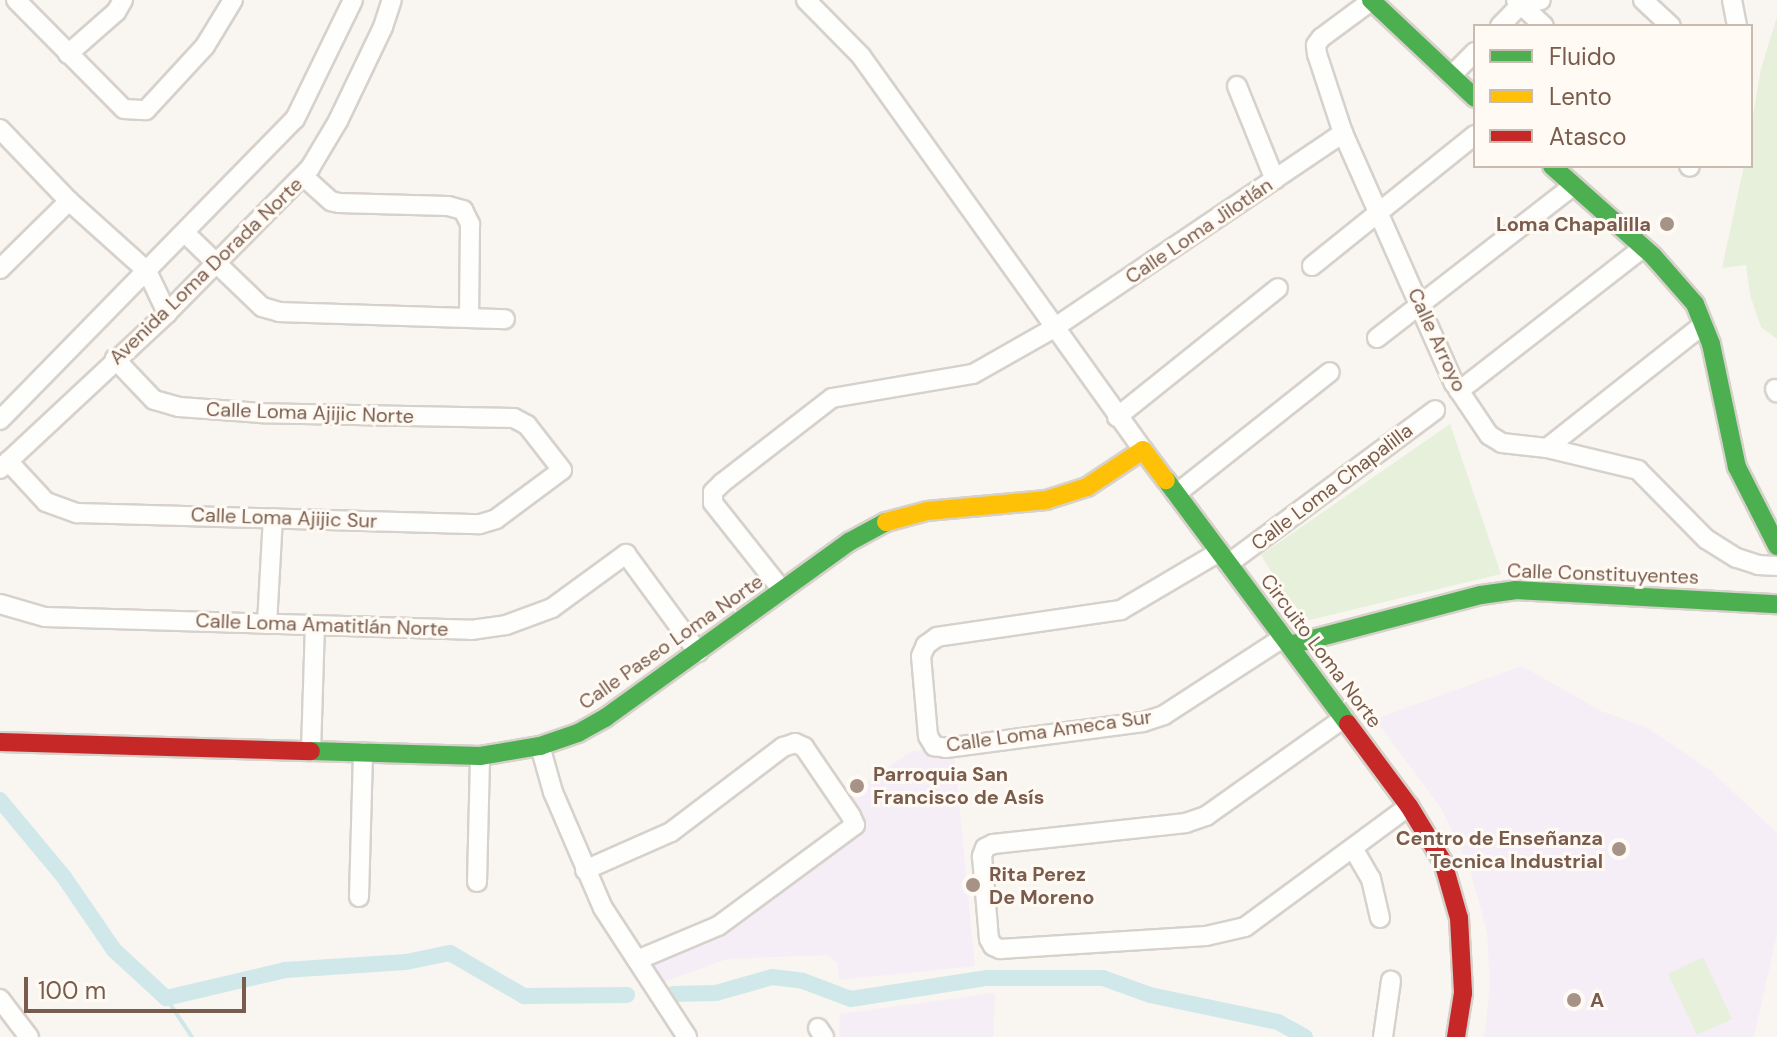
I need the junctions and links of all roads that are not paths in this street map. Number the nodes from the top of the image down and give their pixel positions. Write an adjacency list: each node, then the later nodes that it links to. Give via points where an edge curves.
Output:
1 (16, 0): 16 (street)
2 (123, 0): 16 (street)
3 (233, 0): 16 (street, via 205,46 146,110 124,109)
4 (353, 0): 30 (street, Avenida Loma Dorada Norte, via 295,119)
5 (392, 0): 25 (street, Avenida Loma Dorada Norte, via 338,121)
6 (806, 0): 42 (street, Circuito Loma Norte, via 861,56)
7 (1371, 0): 18 (street); 22 (street, Calle Arroyo, via 1316,45)
8 (1553, 0): 12 (street)
9 (1643, 0): 14 (street)
10 (1732, 0): 15 (street)
11 (1518, 2): 12 (street); 13 (street)
12 (1537, 18)
13 (1502, 24)
14 (1669, 24)
15 (1737, 24)
16 (68, 54)
17 (1473, 54): 18 (street)
18 (1452, 75): 20 (street)
19 (1237, 86): 26 (street)
20 (1472, 91)
21 (0, 129): 28 (street)
22 (1343, 133): 26 (street, Calle Loma Jilotlán); 29 (street, Calle Arroyo)
23 (1473, 137): 29 (street)
24 (1554, 168): 27 (street)
25 (303, 176): 32 (street, Avenida Loma Dorada Norte); 39 (street, via 339,203 463,210 470,224)
26 (1275, 180): 42 (street, Calle Loma Jilotlán)
27 (1574, 185): 31 (street); 37 (street)
28 (69, 201): 34 (street); 35 (street)
29 (1380, 212): 33 (street); 37 (street, Calle Arroyo)
30 (186, 234): 32 (street); 35 (street, Avenida Loma Dorada Norte)
31 (1643, 248): 41 (street, via 1695,304); 46 (street)
32 (217, 264): 38 (street, Avenida Loma Dorada Norte); 39 (street, via 262,307 279,312)
33 (1312, 266)
34 (0, 269)
35 (147, 271): 38 (street); 49 (street, Avenida Loma Dorada Norte)
36 (1278, 288): 48 (street)
37 (1419, 303): 43 (street); 46 (street, Calle Arroyo)
38 (167, 313): 44 (street, Avenida Loma Dorada Norte)
39 (469, 318): 40 (street)
40 (505, 319)
41 (1703, 325): 50 (street); 56 (street, via 1737,467)
42 (1054, 328): 48 (street, Circuito Loma Norte); 59 (street, Calle Loma Jilotlán, via 973,374 832,398 713,492 713,503)
43 (1377, 338)
44 (115, 359): 52 (street, Avenida Loma Dorada Norte); 53 (street, Calle Loma Ajijic Norte, via 154,400 179,407 522,421)
45 (1330, 372): 54 (street)
46 (1459, 391): 50 (street, Calle Arroyo, via 1489,435 1502,443)
47 (1435, 410): 57 (street, Calle Loma Chapalilla)
48 (1117, 417): 51 (street, Circuito Loma Norte)
49 (0, 420)
50 (1547, 448): 58 (street, Calle Arroyo, via 1638,470 1706,539 1737,558)
51 (1143, 450): 54 (street, Circuito Loma Norte); 59 (street, Calle Paseo Loma Norte, via 1087,487 1046,500 927,511 889,521 849,542)
52 (4, 465): 55 (street, Calle Loma Ajijic Sur, via 46,502 77,513)
53 (562, 470): 55 (street, Calle Loma Ajijic Sur, via 496,519 480,524)
54 (1176, 494): 57 (street, Circuito Loma Norte)
55 (273, 518): 62 (street)
56 (1777, 546)
57 (1224, 558): 64 (street, Circuito Loma Norte); 69 (street, Calle Loma Chapalilla, via 1121,610 937,637 921,656 928,736)
58 (1777, 566)
59 (782, 590): 65 (street, Calle Paseo Loma Norte)
60 (0, 604): 62 (street, Calle Loma Amatitlán Norte, via 45,617)
61 (1777, 604): 64 (street, Calle Constituyentes, via 1515,590)
62 (267, 624): 63 (street, Calle Loma Amatitlán Norte)
63 (315, 625): 65 (street, Calle Loma Amatitlán Norte, via 471,630 506,625 552,608 626,554); 70 (street)
64 (1287, 641): 66 (street, Circuito Loma Norte); 69 (street, Calle Loma Ameca Sur, via 1164,715 1143,722)
65 (698, 652): 68 (street, Calle Paseo Loma Norte, via 605,718)
66 (1344, 718): 73 (street, Circuito Loma Norte); 74 (street, via 1206,816 1186,823 985,848 989,939 1000,949 1229,932 1260,917)
67 (0, 742): 70 (street, Calle Paseo Loma Norte)
68 (540, 746): 72 (street, Calle Paseo Loma Norte); 75 (street)
69 (934, 746)
70 (311, 751): 71 (street, Calle Paseo Loma Norte)
71 (363, 752): 72 (street, Calle Paseo Loma Norte); 77 (street)
72 (480, 756): 76 (street)
73 (1409, 806): 74 (street); 85 (street, Circuito Loma Norte, via 1443,862 1459,918 1463,993)
74 (1353, 848): 78 (street, via 1371,879)
75 (585, 870): 79 (street, via 598,912); 79 (street, via 671,832 795,743 804,747 855,825 718,926)
76 (477, 882)
77 (359, 897)
78 (1380, 918)
79 (637, 960): 83 (street)
80 (1391, 981): 84 (street)
81 (0, 999): 82 (street)
82 (29, 1037)
83 (687, 1037)
84 (1383, 1037)
85 (1456, 1037)

